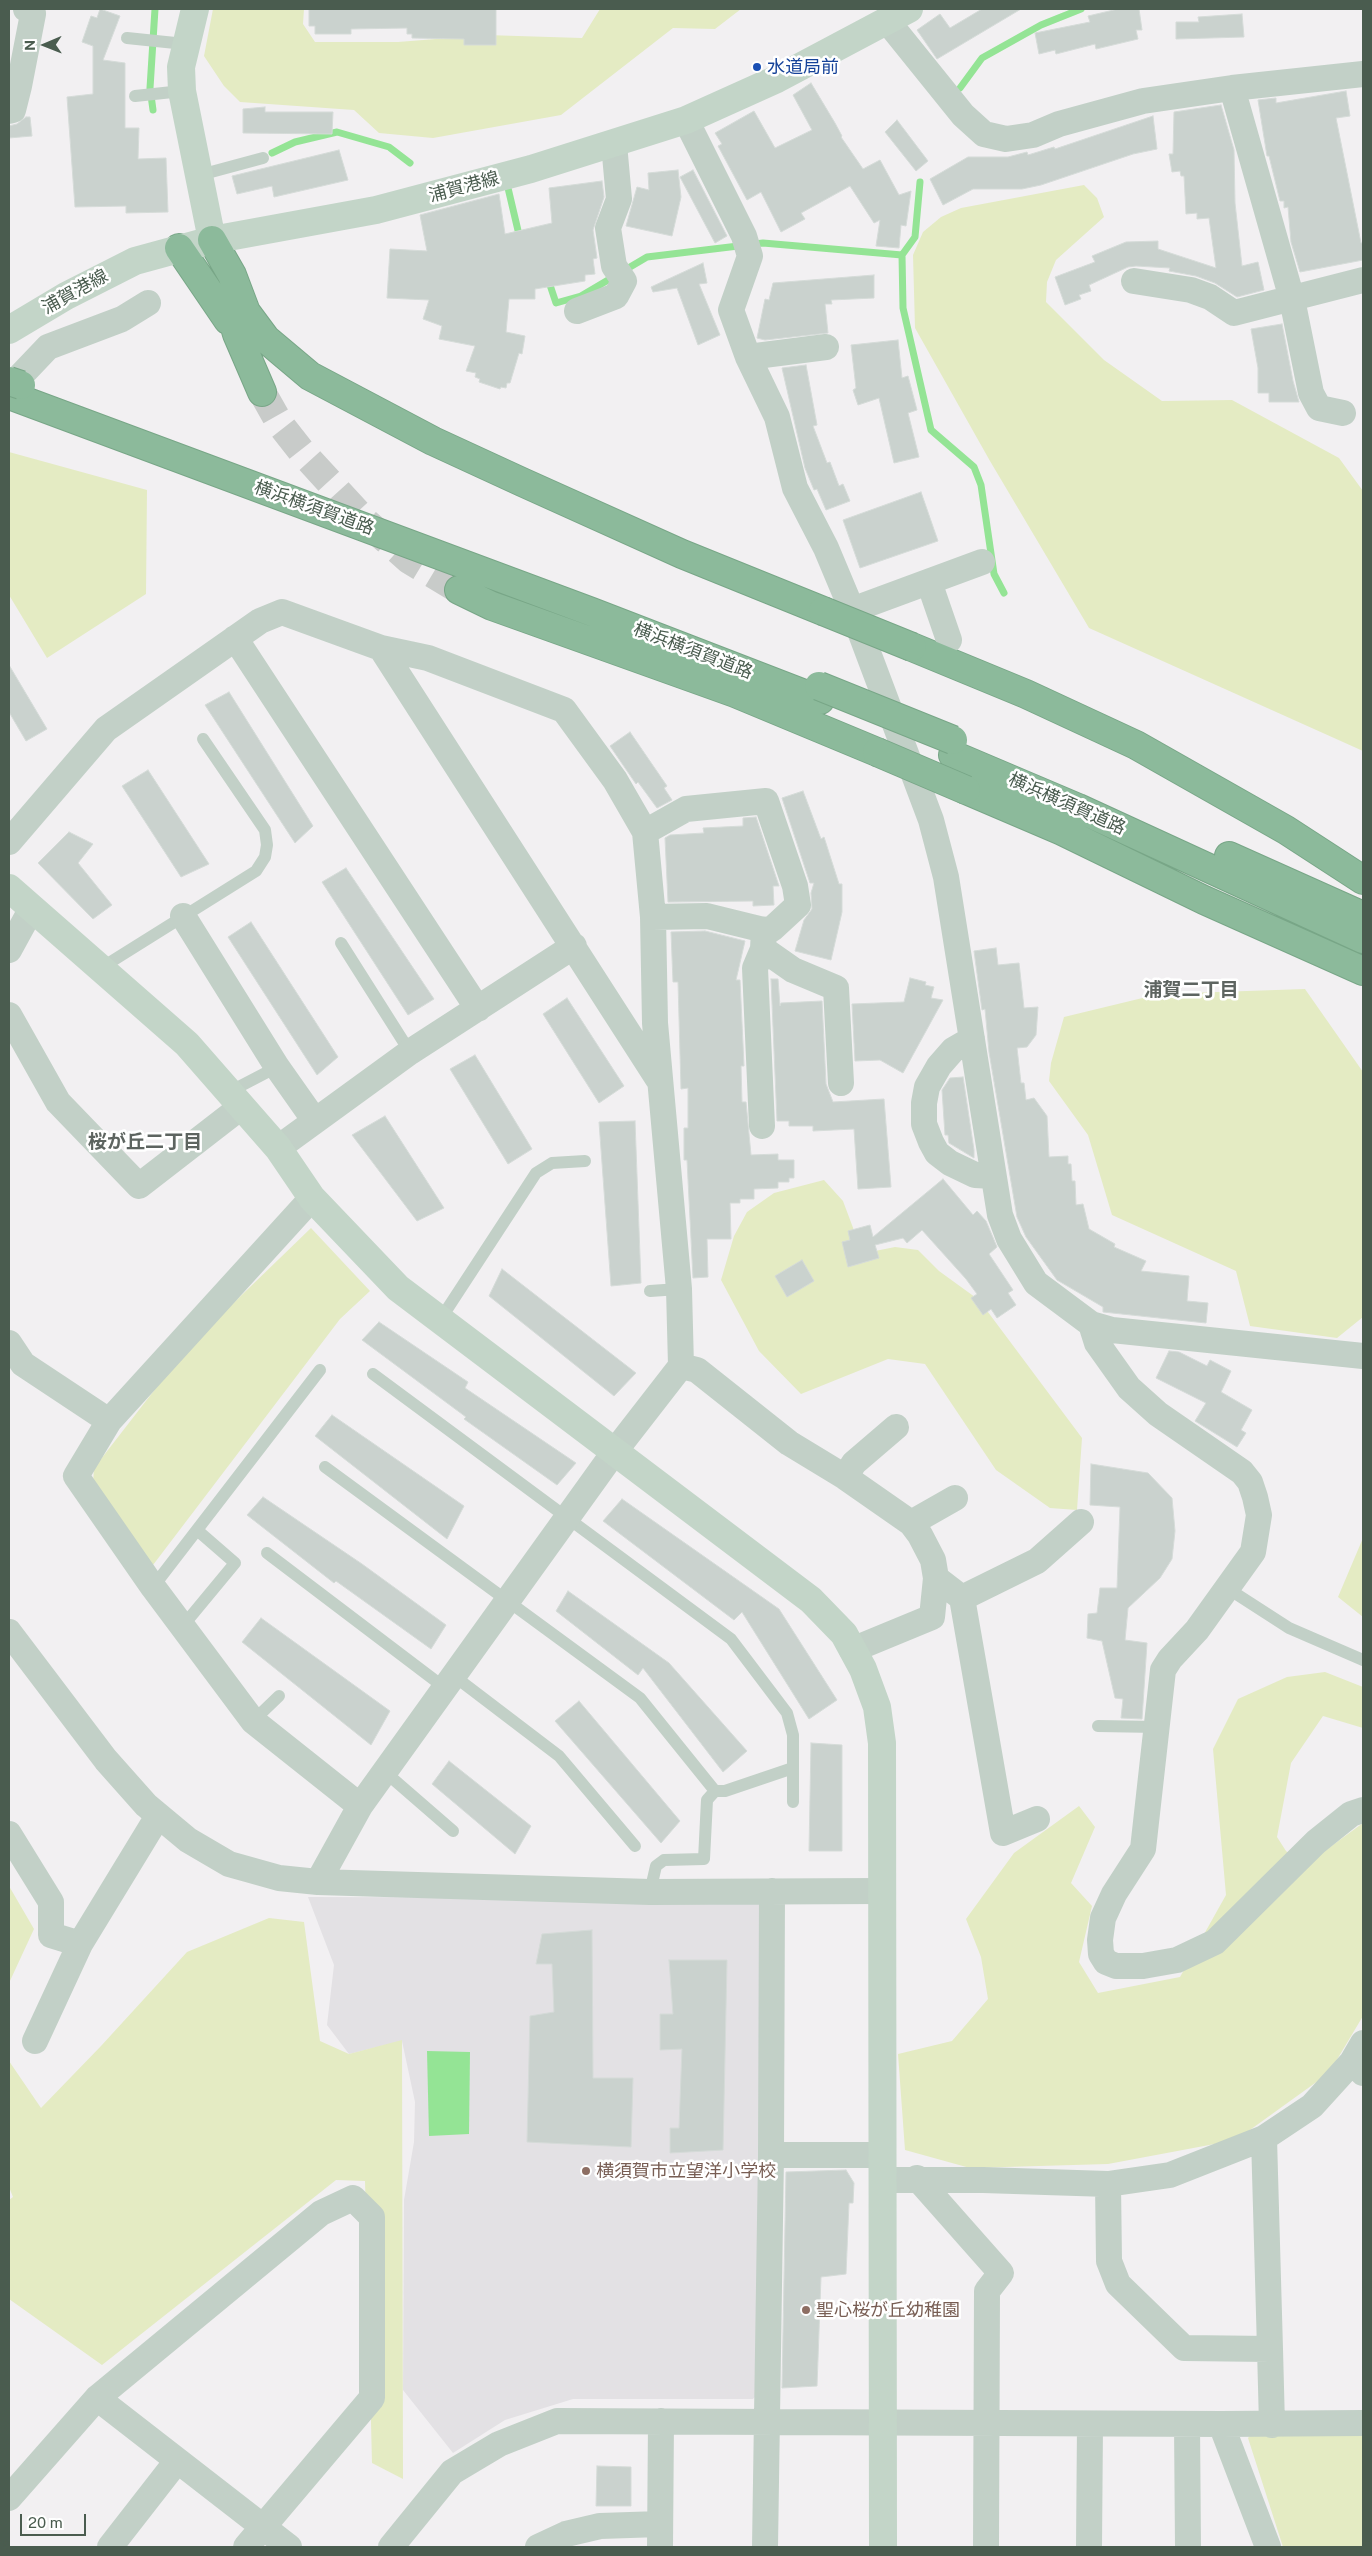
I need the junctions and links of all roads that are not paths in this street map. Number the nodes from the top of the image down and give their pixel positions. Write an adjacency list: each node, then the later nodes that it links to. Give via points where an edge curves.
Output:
1 (26, 9): 10 (street, via 33,14 19,86 13,110)
2 (194, 9): 5 (street)
3 (899, 15): 7 (street, via 964,115 984,134 1006,139 1033,135 1059,124 1143,101); 11 (street, 浦賀港線, via 777,79)
4 (127, 38): 5 (lane)
5 (185, 44): 8 (street, via 181,67)
6 (1363, 74): 7 (street)
7 (1232, 88): 19 (street)
8 (182, 91): 9 (lane); 14 (street)
9 (136, 96)
10 (9, 111)
11 (686, 120): 12 (street, 浦賀港線); 25 (street, via 747,246 731,310)
12 (614, 144): 15 (street, 浦賀港線, via 376,210); 21 (street, via 619,199 608,228 619,274 616,296)
13 (263, 158): 14 (lane)
14 (200, 175): 15 (street)
15 (212, 240): 16 (street, 浦賀港線); 23 (highway); 40 (highway, bridge, via 232,275 246,312 266,340 310,376 433,440 682,554 1026,694 1136,745 1286,830)
16 (179, 248): 22 (street, 浦賀港線, via 135,261); 23 (highway)
17 (1363, 280): 19 (street)
18 (1134, 281): 19 (street, via 1191,290 1210,297 1234,313)
19 (1292, 299): 28 (street, via 1311,393 1319,408)
20 (148, 303): 26 (street, via 122,319 48,347)
21 (577, 312)
22 (9, 330)
23 (237, 334): 27 (highway)
24 (826, 347): 25 (street)
25 (748, 357): 32 (street, via 777,417 795,488 826,548)
26 (12, 389): 37 (highway, 横浜横須賀道路, via 596,600)
27 (262, 392)
28 (1343, 414)
29 (982, 562): 30 (street)
30 (929, 582): 32 (street); 34 (street)
31 (459, 590): 52 (highway, bridge, via 492,606 712,684 877,752 1062,831 1204,900)
32 (852, 610): 55 (street, via 931,820 946,877)
33 (234, 638): 35 (street, via 260,621 282,612); 39 (street, via 106,729); 53 (street)
34 (949, 640)
35 (381, 648): 38 (street, via 428,658 564,710 615,780); 49 (street)
36 (203, 739): 43 (lane, via 265,830 267,845 265,857 256,871)
37 (953, 748): 44 (highway, 横浜横須賀道路, via 1228,855); 46 (highway, 横浜横須賀道路)
38 (645, 832): 45 (street); 47 (street, via 686,809 766,802 795,886 798,905)
39 (9, 842)
40 (1363, 880)
41 (9, 888): 42 (street)
42 (32, 908): 50 (street); 51 (street)
43 (183, 916): 51 (lane); 57 (street)
44 (1363, 916)
45 (653, 917): 47 (street, via 707,916); 59 (street, via 655,1023)
46 (1363, 939)
47 (764, 940): 58 (street, via 793,970 836,988); 62 (street, via 755,968)
48 (340, 943): 56 (lane)
49 (574, 946): 53 (street); 59 (street)
50 (9, 950)
51 (101, 968): 60 (street, via 187,1044)
52 (1363, 971)
53 (478, 1009): 56 (street)
54 (9, 1015): 60 (street, via 58,1102 139,1186)
55 (972, 1039): 65 (street); 65 (street, via 953,1050 938,1066 927,1087 924,1124 931,1142 950,1163 975,1175)
56 (410, 1052): 61 (street)
57 (277, 1067): 60 (lane); 61 (street)
58 (841, 1083)
59 (662, 1086): 67 (street)
60 (235, 1099): 63 (street)
61 (315, 1121): 63 (street)
62 (762, 1126)
63 (278, 1148): 66 (street)
64 (585, 1161): 69 (lane, via 552,1163 536,1173)
65 (993, 1176): 70 (street, via 1000,1215 1021,1262 1036,1283)
66 (312, 1198): 69 (street, via 398,1288); 76 (street)
67 (679, 1289): 68 (lane); 73 (street)
68 (650, 1291)
69 (440, 1320): 78 (street)
70 (1092, 1324): 72 (street, via 1131,1332); 89 (street, via 1097,1343 1129,1388 1158,1414 1242,1472 1250,1482 1259,1514 1253,1552)
71 (9, 1343): 76 (street, via 23,1364)
72 (1363, 1356)
73 (681, 1366): 78 (street); 80 (street, via 697,1370 789,1443)
74 (320, 1370): 85 (lane)
75 (373, 1374): 82 (lane)
76 (109, 1421): 88 (street, via 76,1476)
77 (896, 1428): 80 (street, via 854,1462)
78 (615, 1451): 82 (street); 94 (street, via 811,1600 844,1634)
79 (325, 1467): 91 (lane)
80 (845, 1477): 84 (street)
81 (955, 1498): 84 (street)
82 (567, 1519): 91 (street); 101 (lane, via 731,1639 787,1713 793,1735)
83 (1081, 1522): 90 (street, via 1037,1561)
84 (911, 1523): 87 (street, via 933,1560)
85 (197, 1530): 88 (lane); 92 (lane, via 234,1562)
86 (267, 1553): 96 (lane)
87 (936, 1578): 90 (street); 94 (street, via 932,1617)
88 (153, 1588): 92 (street)
89 (1227, 1588): 95 (lane, via 1289,1628); 100 (street, via 1163,1670)
90 (962, 1598): 108 (street, via 1003,1833)
91 (507, 1602): 96 (street); 103 (lane, via 640,1698)
92 (182, 1627): 98 (street)
93 (13, 1647): 107 (street, via 106,1760)
94 (852, 1650): 115 (street, via 864,1669 877,1707 882,1743)
95 (1363, 1660)
96 (450, 1682): 102 (street); 111 (lane, via 559,1756)
97 (279, 1696): 98 (lane)
98 (253, 1721): 105 (street)
99 (1098, 1726): 100 (lane)
100 (1157, 1727): 106 (street, via 1143,1849 1114,1894 1103,1918 1100,1940 1101,1954 1106,1962 1116,1966 1143,1966 1177,1960 1215,1942 1316,1842 1350,1814)
101 (793, 1768): 103 (lane, via 725,1791); 104 (lane)
102 (385, 1772): 105 (street); 109 (lane)
103 (715, 1791): 114 (lane, via 707,1800 704,1859 664,1860 656,1866)
104 (793, 1802)
105 (360, 1806): 112 (street)
106 (1363, 1810)
107 (158, 1816): 112 (street, via 188,1840 230,1864 279,1878); 116 (street)
108 (1037, 1819)
109 (453, 1830)
110 (9, 1834): 116 (street, via 50,1902 51,1935)
111 (635, 1846)
112 (318, 1882): 114 (street)
113 (772, 1891): 114 (street); 115 (street); 120 (street)
114 (650, 1892)
115 (882, 1892): 121 (street)
116 (80, 1944): 117 (street)
117 (35, 2041)
118 (1359, 2060): 119 (street, via 1312,2106)
119 (1264, 2138): 123 (street, via 1170,2175); 124 (street)
120 (770, 2155): 121 (street); 127 (street)
121 (882, 2167): 122 (street); 128 (street)
122 (917, 2178): 123 (street); 130 (street, via 1001,2273 987,2291)
123 (1108, 2184): 124 (street, via 1108,2262 1118,2284 1184,2348)
124 (1270, 2349): 134 (street)
125 (97, 2398): 135 (street); 136 (street); 137 (street, via 321,2213 352,2198 372,2217 372,2398)
126 (661, 2421): 127 (street); 138 (street); 142 (street, via 557,2422 499,2444 452,2472)
127 (767, 2422): 128 (street); 144 (street)
128 (885, 2422): 130 (street); 145 (street)
129 (1363, 2422): 134 (street)
130 (986, 2423): 131 (street); 146 (street)
131 (1090, 2424): 132 (street); 147 (street)
132 (1187, 2424): 133 (street); 148 (street)
133 (1221, 2424): 134 (street); 149 (street)
134 (1272, 2425)
135 (177, 2461): 137 (street); 139 (street)
136 (9, 2498)
137 (262, 2526): 140 (street); 141 (street)
138 (660, 2536): 143 (street, via 600,2526 566,2534)
139 (110, 2547)
140 (246, 2547)
141 (289, 2547)
142 (391, 2547)
143 (538, 2547)
144 (766, 2547)
145 (883, 2547)
146 (986, 2547)
147 (1088, 2547)
148 (1188, 2547)
149 (1268, 2547)

